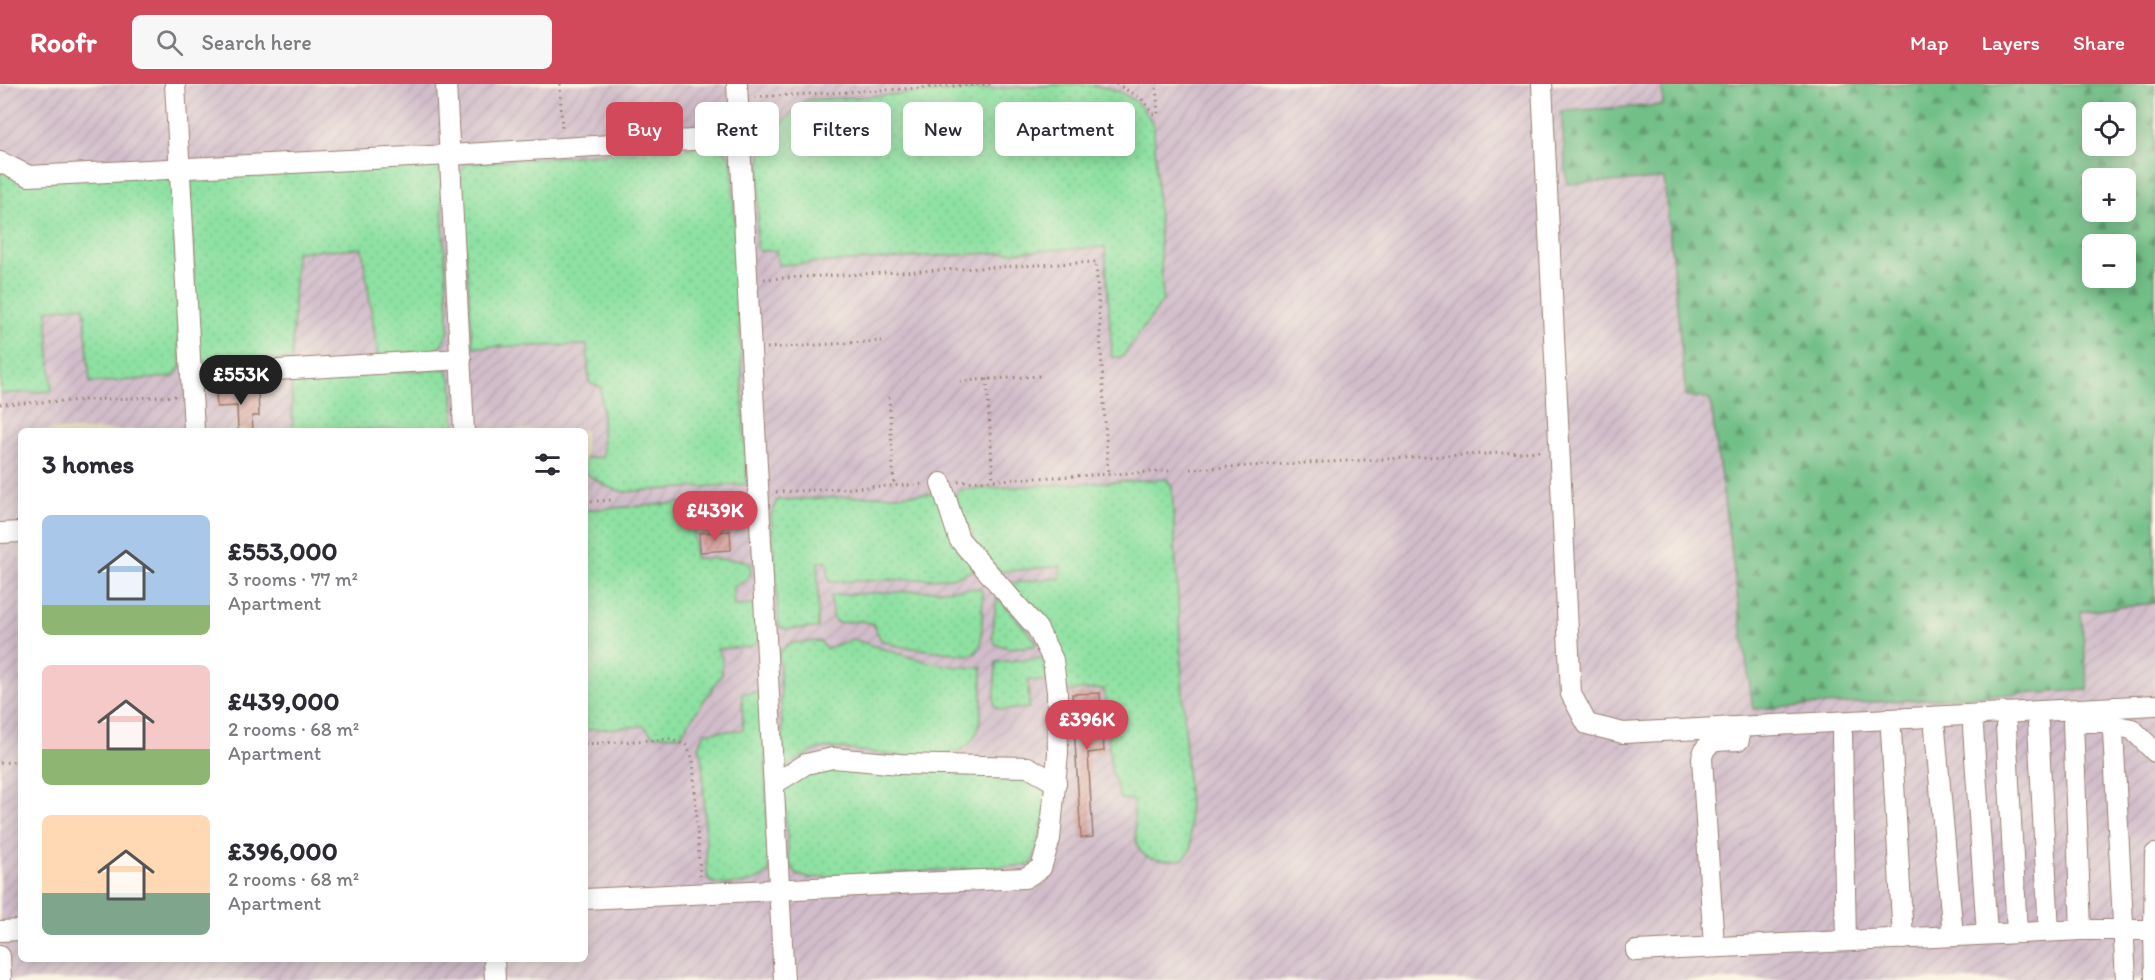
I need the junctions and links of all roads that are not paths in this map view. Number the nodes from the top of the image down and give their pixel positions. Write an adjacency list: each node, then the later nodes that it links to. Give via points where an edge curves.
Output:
1 (175, 84): 8 (lane)
2 (446, 84): 5 (lane)
3 (1542, 84): 16 (lane, via 1571,694 1587,724 1623,733)
4 (695, 140): 5 (lane)
5 (450, 155): 8 (lane); 9 (lane)
6 (741, 156): 27 (lane)
7 (0, 162): 8 (lane, via 29,176)
8 (180, 169): 10 (lane)
9 (461, 360): 10 (lane); 12 (lane)
10 (191, 375): 11 (lane)
11 (194, 428)
12 (464, 428)
13 (941, 483): 26 (lane, via 959,539 1037,628 1053,660 1057,692)
14 (18, 532): 15 (lane)
15 (0, 533)
16 (2155, 705)
17 (2073, 722): 18 (lane); 19 (lane, via 2096,720); 33 (lane)
18 (2037, 724): 20 (lane); 36 (lane)
19 (2111, 725): 25 (lane, via 2132,729); 35 (lane)
20 (2006, 726): 21 (lane); 37 (lane)
21 (1973, 728): 22 (lane); 38 (lane)
22 (1935, 729): 23 (lane); 39 (lane)
23 (1891, 730): 24 (lane); 40 (lane)
24 (1842, 734): 41 (lane); 42 (lane, via 1719,741 1704,748)
25 (2155, 752)
26 (1056, 783): 27 (lane, via 1028,767 833,758 806,764); 29 (lane, via 1050,839 1035,875)
27 (774, 784): 29 (lane)
28 (2155, 854): 31 (lane)
29 (779, 889): 30 (lane); 48 (lane)
30 (588, 899)
31 (2154, 919): 35 (lane); 50 (lane)
32 (18, 930): 34 (lane)
33 (2081, 930): 35 (lane); 36 (lane)
34 (0, 931)
35 (2122, 931): 49 (lane)
36 (2049, 932): 37 (lane)
37 (2017, 933): 38 (lane)
38 (1987, 934): 39 (lane)
39 (1953, 936): 40 (lane)
40 (1903, 939): 41 (lane)
41 (1846, 941): 42 (lane)
42 (1714, 947): 43 (lane)
43 (1636, 951)
44 (0, 956): 46 (lane)
45 (494, 962): 47 (lane)
46 (1, 980)
47 (495, 980)
48 (784, 980)
49 (2126, 980)
50 (2155, 980)

